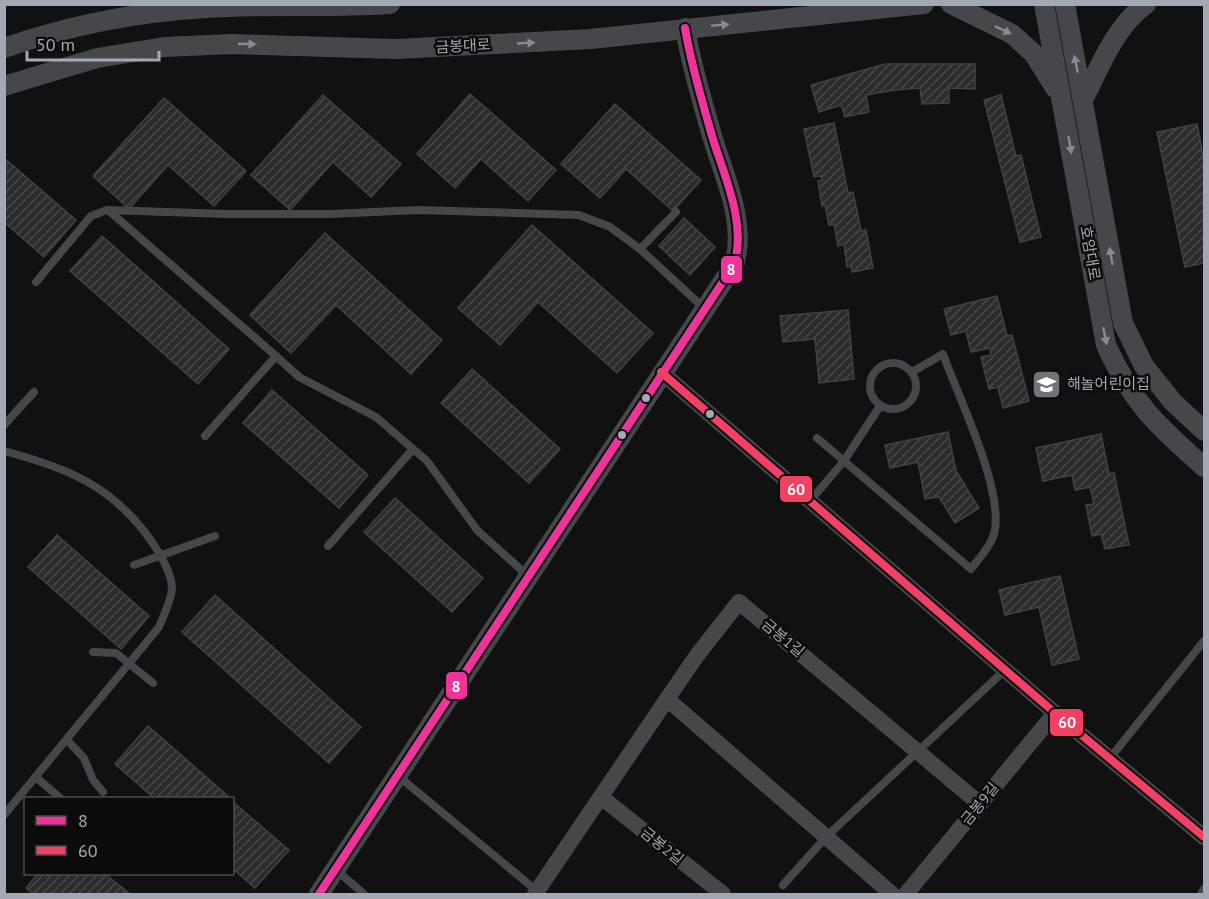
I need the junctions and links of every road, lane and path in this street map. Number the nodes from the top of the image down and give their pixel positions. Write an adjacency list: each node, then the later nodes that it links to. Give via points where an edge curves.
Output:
1 (390, 4): 8 (street, via 207,8 141,14 74,27)
2 (924, 4): 7 (street, 금봉대로, one-way to 2)
3 (951, 4): 11 (street, one-way to 11, via 1012,34 1034,54)
4 (1044, 4): 11 (street, 호암대로)
5 (1065, 4): 10 (street, 호암대로, one-way to 5)
6 (1146, 4): 10 (street, via 1117,36)
7 (685, 28): 9 (street, 금봉대로, one-way to 7, via 97,58 164,47 232,44 396,49 591,39); 16 (street, via 691,65 737,219 738,251 734,265)
8 (4, 48)
9 (4, 86)
10 (1083, 100): 23 (street, 호암대로, one-way to 10, via 1173,402 1144,366 1123,323)
11 (1063, 101): 29 (street, 호암대로, one-way to 29, via 1106,345 1122,380 1150,419)
12 (107, 210): 14 (lane, via 227,214 418,210 579,215 610,227); 15 (lane, via 91,216); 17 (lane)
13 (676, 212): 14 (lane)
14 (640, 249): 16 (lane)
15 (36, 282)
16 (705, 309): 18 (street)
17 (276, 356): 24 (lane); 26 (lane, via 299,377 376,417)
18 (661, 372): 30 (street); 35 (street)
19 (912, 372): 21 (lane, via 916,387 910,401 896,409); 21 (lane, via 892,362 873,372 870,394); 28 (lane, via 943,354 977,441 995,503 994,531 988,548 970,569)
20 (34, 392): 22 (lane)
21 (880, 406): 28 (lane)
22 (4, 425)
23 (1204, 431)
24 (205, 436)
25 (818, 438): 28 (lane)
26 (413, 449): 32 (lane); 35 (lane, via 427,461 477,530)
27 (4, 451): 33 (lane, via 48,463 97,487 134,516)
28 (844, 461): 30 (lane)
29 (1204, 467)
30 (810, 501): 39 (street)
31 (215, 536): 33 (lane)
32 (328, 546)
33 (160, 554): 34 (lane); 38 (lane, via 172,586 167,610 159,627)
34 (134, 566)
35 (528, 576): 46 (street)
36 (1204, 641): 45 (lane)
37 (93, 652): 38 (lane, via 116,653)
38 (130, 664): 40 (lane); 43 (lane)
39 (1005, 669): 42 (street); 44 (lane)
40 (153, 683)
41 (667, 699): 44 (street, 금봉1길, via 739,602); 49 (street, 금봉1길); 53 (street)
42 (1055, 713): 45 (street); 51 (street, 금봉9길)
43 (68, 740): 47 (lane); 48 (lane, via 84,758)
44 (920, 751): 51 (street, 금봉1길); 53 (lane)
45 (1110, 758): 54 (street)
46 (397, 775): 55 (street); 58 (lane)
47 (37, 778): 50 (lane); 52 (lane)
48 (103, 792)
49 (601, 796): 58 (street, 금봉1길); 61 (street, 금봉2길)
50 (59, 797)
51 (980, 804): 63 (street, 금봉9길)
52 (4, 815)
53 (826, 837): 56 (lane); 62 (street)
54 (1204, 837)
55 (335, 870): 59 (street); 60 (lane)
56 (783, 885)
57 (1204, 889): 64 (lane)
58 (538, 893)
59 (319, 894)
60 (364, 894)
61 (723, 894)
62 (892, 894)
63 (906, 894)
64 (1200, 894)

